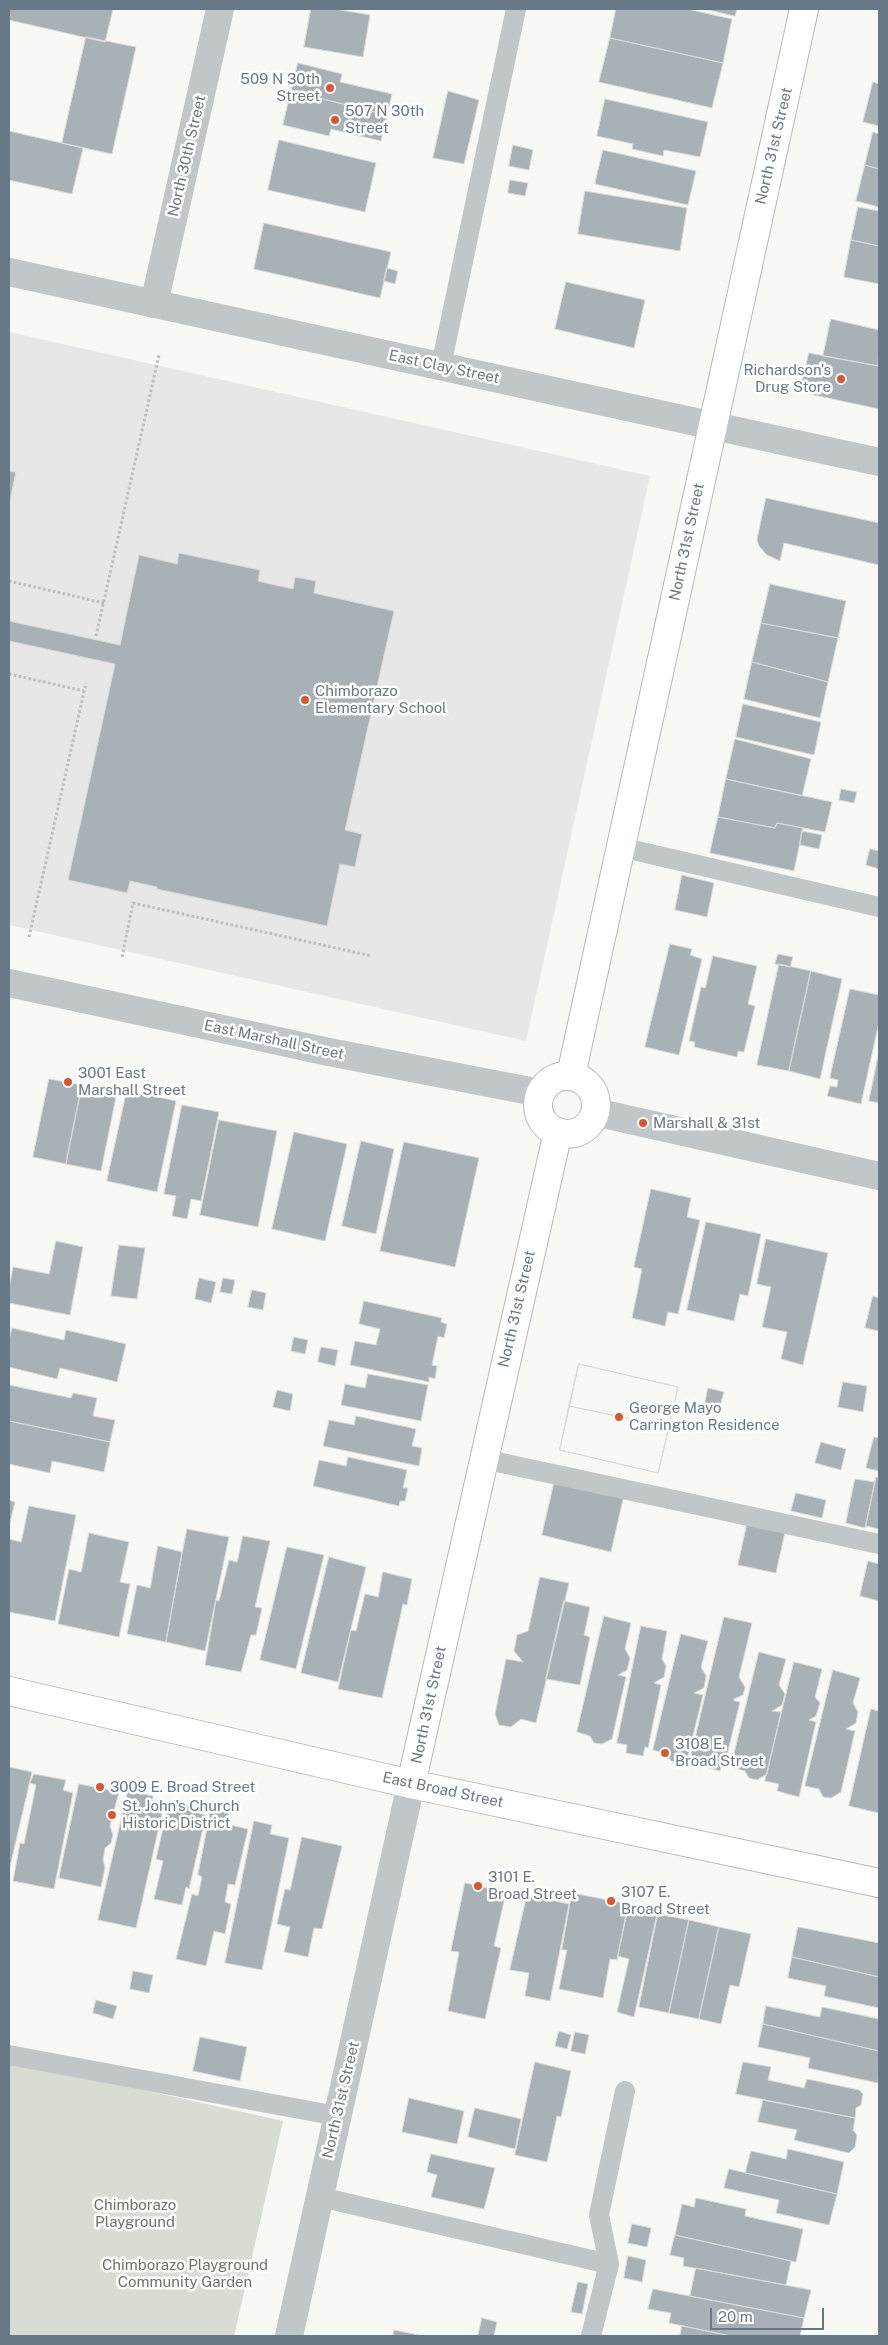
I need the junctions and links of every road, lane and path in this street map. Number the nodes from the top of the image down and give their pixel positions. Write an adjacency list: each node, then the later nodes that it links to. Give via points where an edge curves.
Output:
1 (220, 9): 5 (street, North 30th Street)
2 (516, 9): 7 (lane)
3 (804, 9): 8 (street, North 31st Street)
4 (9, 272): 5 (street, East Clay Street)
5 (154, 304): 7 (street, East Clay Street)
6 (159, 355): 11 (path)
7 (441, 366): 8 (street, East Clay Street)
8 (712, 425): 9 (street, East Clay Street); 16 (street, North 31st Street)
9 (879, 462)
10 (9, 581): 11 (path)
11 (104, 603): 12 (path)
12 (96, 636)
13 (9, 674): 15 (path)
14 (86, 683): 15 (path)
15 (84, 691): 18 (path)
16 (620, 847): 17 (lane); 22 (street, North 31st Street)
17 (879, 906)
18 (29, 937)
19 (372, 956): 20 (path, via 133,904)
20 (122, 957)
21 (10, 988): 23 (street, East Marshall Street)
22 (571, 1076): 23 (street, via 553,1079); 24 (street, via 588,1084 594,1092)
23 (540, 1093): 25 (street, via 539,1112 543,1121)
24 (595, 1112): 25 (street, via 592,1120 577,1132); 26 (street)
25 (558, 1132): 27 (street, North 31st Street)
26 (879, 1176)
27 (484, 1459): 28 (lane); 30 (street, North 31st Street)
28 (879, 1544)
29 (9, 1691): 30 (street, East Broad Street)
30 (411, 1784): 31 (street, East Broad Street); 34 (street, North 31st Street)
31 (879, 1883)
32 (9, 2055): 34 (lane)
33 (625, 2091): 36 (lane, via 599,2215)
34 (337, 2116): 35 (street, North 31st Street)
35 (320, 2197): 36 (lane); 37 (street, North 31st Street)
36 (609, 2264): 38 (lane)
37 (289, 2336)
38 (591, 2336)

